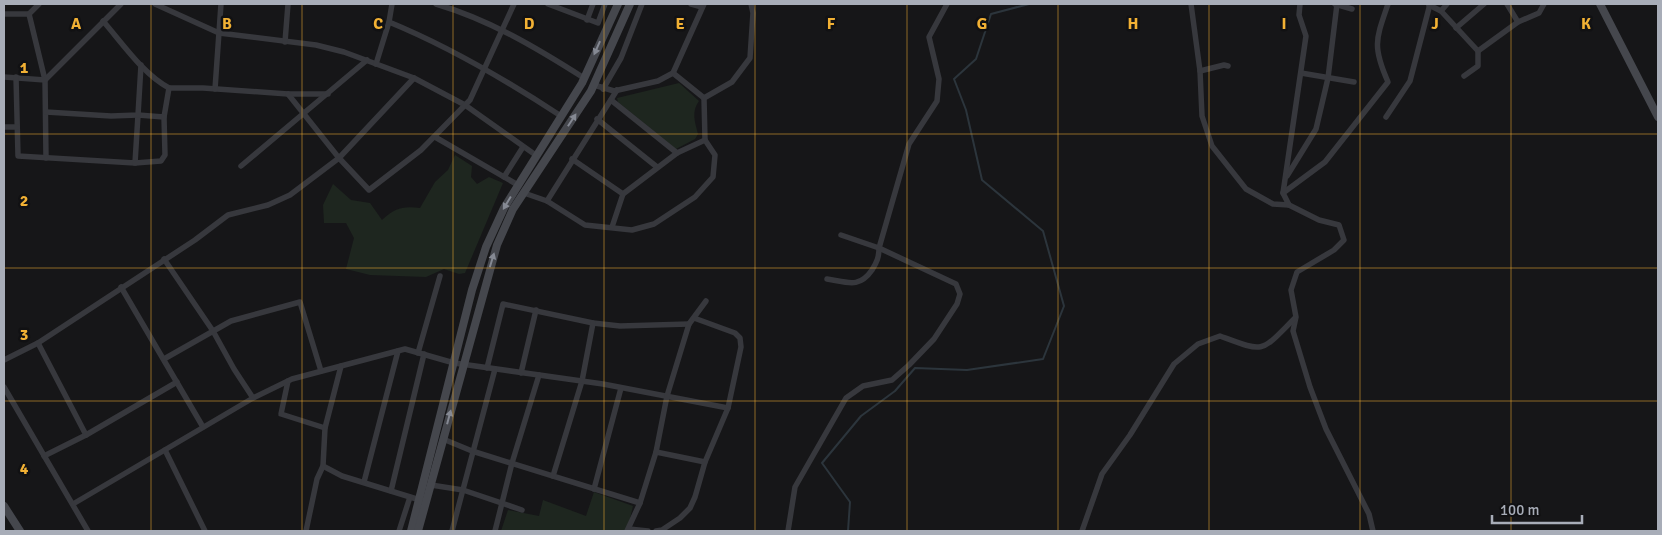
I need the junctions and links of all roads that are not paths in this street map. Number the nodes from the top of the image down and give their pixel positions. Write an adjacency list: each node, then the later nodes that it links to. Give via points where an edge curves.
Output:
1 (39, 4): 32 (street)
2 (121, 4): 34 (street)
3 (155, 4): 39 (street)
4 (221, 4): 39 (street)
5 (288, 4): 40 (street)
6 (392, 4): 35 (street)
7 (436, 4): 38 (street, via 467,13)
8 (514, 4): 38 (street)
9 (548, 4): 33 (street)
10 (593, 4): 33 (street)
11 (605, 4): 33 (street, via 598,23)
12 (618, 4): 54 (main road, one-way to 54)
13 (630, 4): 58 (main road)
14 (642, 4): 61 (street, via 621,58)
15 (690, 4): 28 (street)
16 (751, 4): 65 (street, via 750,58 732,82)
17 (947, 4): 99 (street, via 929,37 939,79 937,101 909,144)
18 (1191, 4): 47 (street)
19 (1300, 4): 49 (street, via 1299,15 1306,36)
20 (1336, 4): 29 (street); 55 (street)
21 (1388, 4): 93 (street, via 1376,45 1388,82 1326,162)
22 (1430, 4): 30 (street); 73 (street, via 1410,82)
23 (1447, 4): 30 (street)
24 (1484, 4): 37 (street)
25 (1507, 4): 36 (street)
26 (1544, 4): 36 (street, via 1539,13)
27 (1600, 4): 74 (main road)
28 (703, 6): 48 (street)
29 (1352, 9)
30 (1441, 11): 37 (street)
31 (4, 14): 32 (street)
32 (29, 14): 56 (street)
33 (587, 20)
34 (103, 22): 44 (street); 56 (street)
35 (389, 22): 43 (street); 46 (street, via 429,38)
36 (1518, 22): 41 (street)
37 (1456, 28): 41 (street)
38 (502, 30): 46 (street); 54 (street)
39 (219, 33): 40 (street); 60 (street)
40 (285, 42): 42 (street, via 316,45)
41 (1478, 51): 51 (street, via 1478,66)
42 (367, 60): 43 (street); 64 (street)
43 (376, 64): 53 (street)
44 (141, 65): 59 (street); 70 (street)
45 (1228, 66): 47 (street)
46 (485, 69): 67 (street); 71 (street)
47 (1200, 71): 96 (street, via 1202,116 1212,146 1246,189 1273,204)
48 (673, 73): 62 (street, via 658,81); 65 (street)
49 (1301, 73): 55 (street); 90 (street)
50 (4, 76): 52 (street)
51 (1464, 76)
52 (16, 78): 56 (street); 77 (street)
53 (414, 78): 67 (street); 84 (street)
54 (584, 78): 71 (main road)
55 (1328, 78): 57 (street); 90 (street, via 1316,129)
56 (44, 80): 68 (street)
57 (1354, 82)
58 (594, 85): 61 (street); 92 (main road, one-way to 58)
59 (169, 88): 60 (street); 72 (street)
60 (215, 88): 63 (street)
61 (604, 88): 62 (street)
62 (617, 90): 66 (street)
63 (288, 94): 64 (street); 69 (street)
64 (328, 94): 69 (street)
65 (704, 98): 79 (street)
66 (611, 100): 75 (street); 81 (street)
67 (465, 105): 78 (street); 80 (street)
68 (46, 112): 70 (street); 83 (street)
69 (304, 114): 84 (street); 87 (street)
70 (138, 115): 72 (street); 86 (street)
71 (561, 116): 82 (main road)
72 (164, 117): 86 (street, via 165,155 161,161)
73 (1386, 117)
74 (1658, 117)
75 (597, 119): 85 (street); 88 (street)
76 (4, 127): 77 (street)
77 (17, 127): 83 (street, via 18,156)
78 (435, 137): 84 (street, via 369,190); 89 (street)
79 (705, 140): 81 (street); 97 (street, via 715,155 715,171 695,196 654,224 632,230)
80 (523, 147): 82 (street); 89 (street)
81 (677, 152): 88 (street)
82 (537, 156): 91 (main road)
83 (46, 158): 86 (street)
84 (339, 158): 100 (street, via 290,195 268,205 228,215)
85 (572, 159): 94 (street); 95 (street)
86 (136, 163)
87 (240, 166)
88 (657, 167): 94 (street)
89 (504, 177): 91 (street)
90 (1285, 180): 93 (street)
91 (518, 185): 116 (main road, one-way to 116, via 486,247)
92 (524, 193): 95 (street); 117 (main road, one-way to 92, via 497,245)
93 (1283, 193): 96 (street)
94 (623, 194): 97 (street)
95 (547, 201): 97 (street, via 585,225)
96 (1289, 205): 106 (street, via 1319,220 1340,225 1344,240 1334,250 1297,272 1291,290)
97 (612, 227)
98 (842, 235): 99 (street)
99 (880, 248): 102 (street, via 879,258 860,283); 168 (street, via 956,284 960,294 957,304 934,339 892,380 863,386 846,398 795,487)
100 (164, 259): 103 (street); 110 (street)
101 (440, 276): 113 (street)
102 (827, 279)
103 (121, 288): 111 (street); 114 (street)
104 (706, 300): 107 (street)
105 (536, 310): 108 (street); 119 (street, via 503,304); 122 (street)
106 (1296, 317): 169 (street, via 1268,345 1254,349 1220,336 1198,344 1174,364 1102,474); 170 (street, via 1292,331 1310,387 1326,429 1369,514)
107 (694, 318): 109 (street); 131 (street, via 735,333 740,338 742,347)
108 (593, 324): 109 (street); 125 (street)
109 (689, 324): 129 (street)
110 (213, 331): 114 (street); 121 (street, via 231,321 300,302); 130 (street)
111 (38, 343): 115 (street); 134 (street)
112 (398, 351): 113 (street, via 405,349); 118 (street); 144 (street)
113 (421, 354): 116 (street); 148 (street)
114 (164, 359): 126 (street)
115 (4, 360)
116 (454, 363): 117 (street); 150 (main road)
117 (463, 364): 119 (street); 135 (main road, one-way to 117)
118 (341, 366): 121 (street); 133 (street)
119 (487, 368): 120 (street)
120 (495, 369): 122 (street); 137 (street)
121 (321, 371): 124 (street)
122 (521, 373): 123 (street)
123 (539, 375): 125 (street); 141 (street)
124 (288, 381): 130 (street); 133 (street, via 281,414)
125 (582, 381): 128 (street); 143 (street)
126 (177, 382): 132 (street); 134 (street)
127 (4, 387): 139 (street)
128 (621, 388): 129 (street); 146 (street)
129 (668, 396): 131 (street); 138 (street)
130 (253, 398): 132 (street)
131 (728, 408): 140 (street)
132 (204, 428): 136 (street)
133 (325, 428): 142 (street)
134 (86, 434): 139 (street)
135 (443, 439): 137 (street); 145 (main road)
136 (165, 450): 153 (street); 159 (street)
137 (472, 451): 141 (street); 147 (street)
138 (656, 452): 140 (street); 152 (street)
139 (44, 456): 153 (street)
140 (705, 462): 167 (street, via 690,508 662,530)
141 (512, 463): 143 (street); 151 (street)
142 (323, 466): 144 (street); 160 (street, via 317,479)
143 (553, 476): 146 (street)
144 (364, 482): 148 (street)
145 (431, 485): 147 (street); 163 (main road)
146 (594, 489): 152 (street)
147 (462, 490): 151 (street); 164 (street)
148 (391, 491): 149 (street)
149 (410, 497): 150 (street); 161 (street)
150 (420, 500): 162 (main road)
151 (503, 503): 155 (street); 165 (street)
152 (640, 503): 156 (street)
153 (73, 504): 158 (street)
154 (4, 506): 157 (main road)
155 (522, 510)
156 (628, 530): 166 (street)
157 (20, 531)
158 (88, 531)
159 (206, 531)
160 (306, 531)
161 (399, 531)
162 (411, 531)
163 (418, 531)
164 (452, 531)
165 (495, 531)
166 (648, 531)
167 (656, 531)
168 (788, 531)
169 (1082, 531)
170 (1373, 531)

